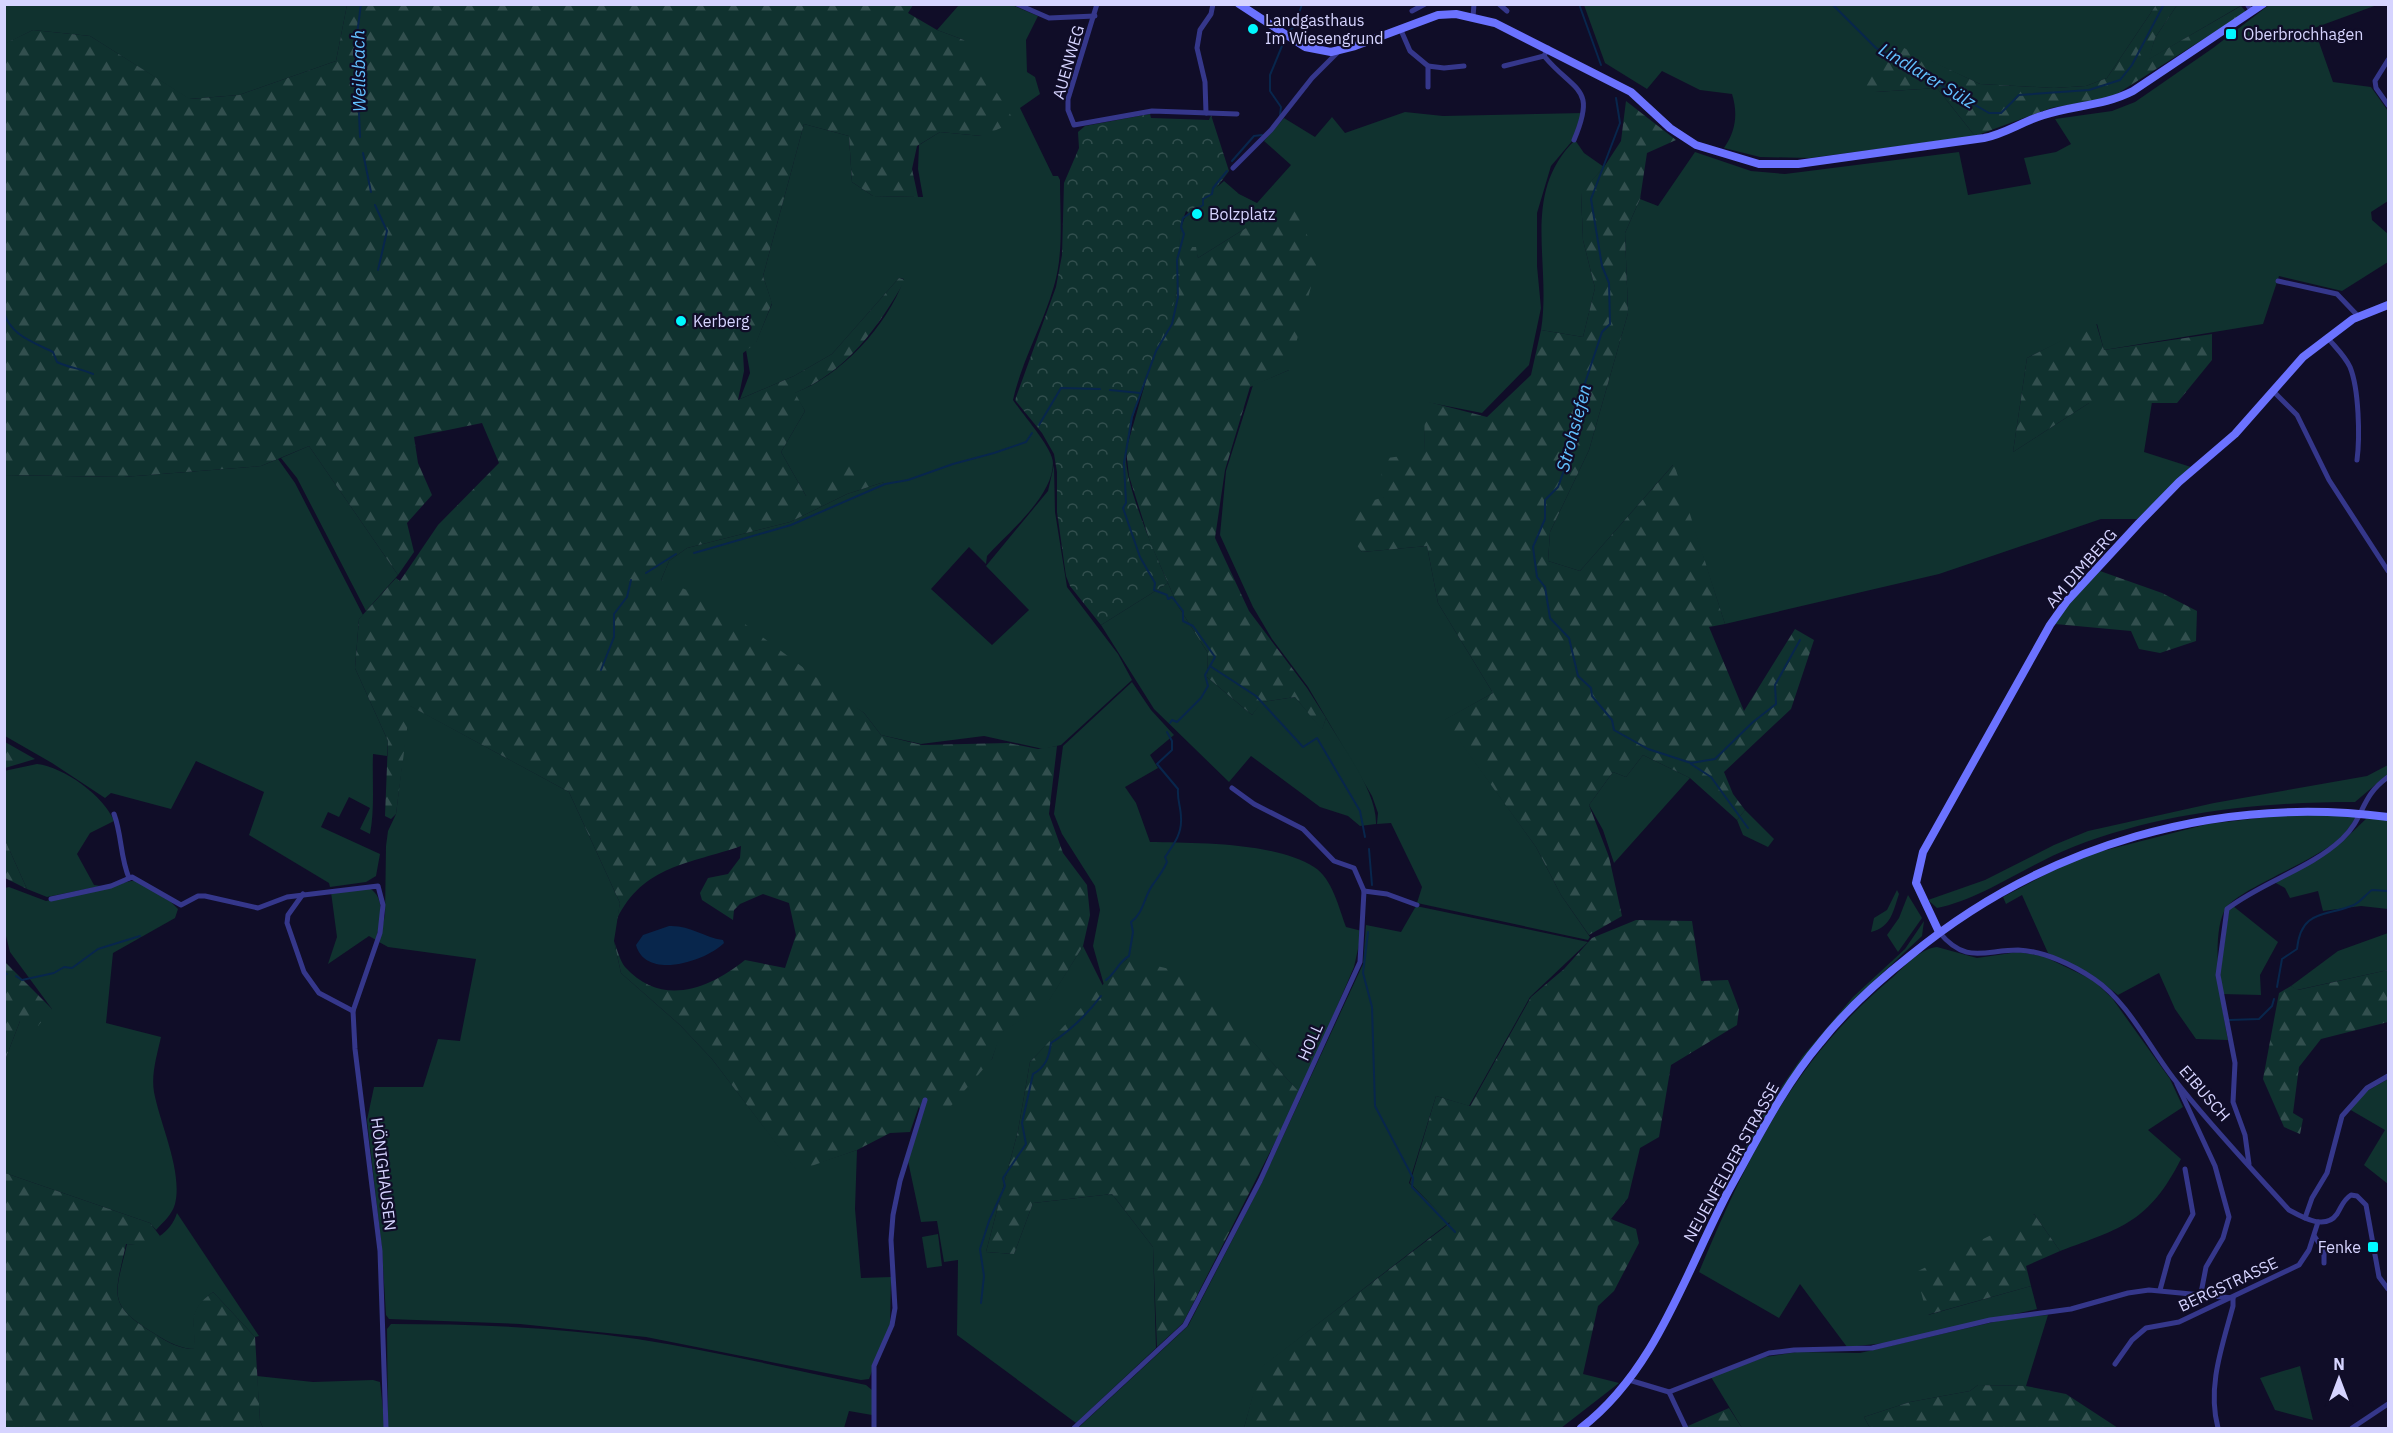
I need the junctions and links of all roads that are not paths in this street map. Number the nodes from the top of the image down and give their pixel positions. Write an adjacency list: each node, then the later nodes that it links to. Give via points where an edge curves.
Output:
1 (1017, 4): 13 (street, via 1049,18)
2 (1096, 4): 13 (street, AUENWEG)
3 (1213, 4): 24 (street, via 1200,30 1197,48)
4 (1239, 4): 16 (main road, via 1305,47)
5 (1425, 4): 10 (street)
6 (1474, 4): 14 (street)
7 (1499, 4): 11 (street)
8 (2247, 4): 12 (street)
9 (2263, 4): 12 (main road)
10 (1412, 11)
11 (1507, 11)
12 (2252, 12): 17 (main road, via 2133,91 2111,101 2046,114 1984,138 1782,165 1743,161 1696,145 1631,92)
13 (1095, 16): 24 (street, AUENWEG, via 1068,99 1074,125 1152,111)
14 (1473, 17): 15 (main road, via 1438,15); 17 (main road, via 1495,23)
15 (1400, 28): 16 (main road); 19 (street, via 1410,51)
16 (1340, 51): 27 (street, via 1311,78 1271,130)
17 (1546, 52): 21 (street); 26 (street, via 1584,99 1585,112)
18 (2388, 60): 23 (street, via 2375,81)
19 (1428, 66): 20 (street); 22 (street)
20 (1464, 66)
21 (1504, 66)
22 (1428, 87)
23 (2388, 105)
24 (1206, 113): 25 (street)
25 (1237, 114)
26 (1574, 140)
27 (1233, 168)
28 (2278, 281): 30 (street, via 2337,294)
29 (2388, 305): 30 (main road, AM DIMBERG)
30 (2358, 316): 31 (main road, AM DIMBERG)
31 (2327, 337): 32 (main road, AM DIMBERG); 33 (street, via 2349,366 2354,381)
32 (2273, 391): 34 (street, via 2297,415 2329,480); 45 (main road, AM DIMBERG, via 2235,434 2146,516 2067,601 2050,625 1923,852 1916,883)
33 (2357, 460)
34 (2388, 571)
35 (2388, 777): 38 (street, via 2368,795)
36 (1232, 788): 41 (street, via 1254,804 1297,825 1334,861 1354,868)
37 (114, 814): 40 (street)
38 (2361, 814): 39 (main road, NEUENFELDER STRASSE); 45 (main road, NEUENFELDER STRASSE, via 2303,811 2206,819 2141,833 2043,870); 50 (street, via 2341,840 2227,909 2218,975 2235,1063 2233,1102 2245,1135)
39 (2388, 817)
40 (129, 878): 42 (street, HÖNIGHAUSEN, via 136,878 181,905 205,896 258,908); 43 (street, via 111,886)
41 (1364, 891): 44 (street); 66 (street, HOLL, via 1360,962 1315,1065 1185,1325)
42 (303, 894): 46 (street, via 287,923 304,972 319,993); 46 (street, HÖNIGHAUSEN, via 378,886 383,905 380,933)
43 (51, 899)
44 (1417, 904)
45 (1939, 932): 48 (street, EIBUSCH, via 1947,941 1977,955 2018,950 2044,954 2094,978 2114,996); 61 (main road, NEUENFELDER STRASSE, via 1860,1000 1820,1042 1779,1098)
46 (353, 1011): 64 (street, HÖNIGHAUSEN, via 380,1251)
47 (2388, 1076): 52 (street, via 2367,1088 2342,1116 2327,1173)
48 (2176, 1083): 50 (street, EIBUSCH); 58 (street, via 2215,1167 2229,1216 2223,1238 2206,1267)
49 (925, 1100): 65 (street, via 893,1215 896,1308 874,1366)
50 (2249, 1164): 52 (street, EIBUSCH, via 2289,1210)
51 (2185, 1169): 57 (street, via 2193,1214 2169,1257)
52 (2305, 1218): 53 (street, EIBUSCH)
53 (2318, 1222): 54 (street, BERGSTRASSE); 56 (street, via 2330,1220 2351,1195 2362,1200 2379,1278)
54 (2314, 1237): 55 (street, via 2324,1251); 59 (street, BERGSTRASSE, via 2299,1265)
55 (2324, 1263)
56 (2388, 1289)
57 (2160, 1290): 58 (street); 62 (street, via 2128,1293 2071,1309 1990,1320 1872,1348 1769,1353)
58 (2201, 1293): 59 (street)
59 (2233, 1298): 60 (street, BERGSTRASSE, via 2221,1300 2179,1322 2140,1331); 69 (street, via 2214,1387)
60 (2115, 1364)
61 (1629, 1380): 62 (street); 67 (main road, NEUENFELDER STRASSE, via 1616,1398)
62 (1669, 1392): 68 (street)
63 (2388, 1404): 70 (street)
64 (386, 1428)
65 (874, 1428)
66 (1074, 1428)
67 (1581, 1428)
68 (1686, 1428)
69 (2218, 1428)
70 (2352, 1428)

